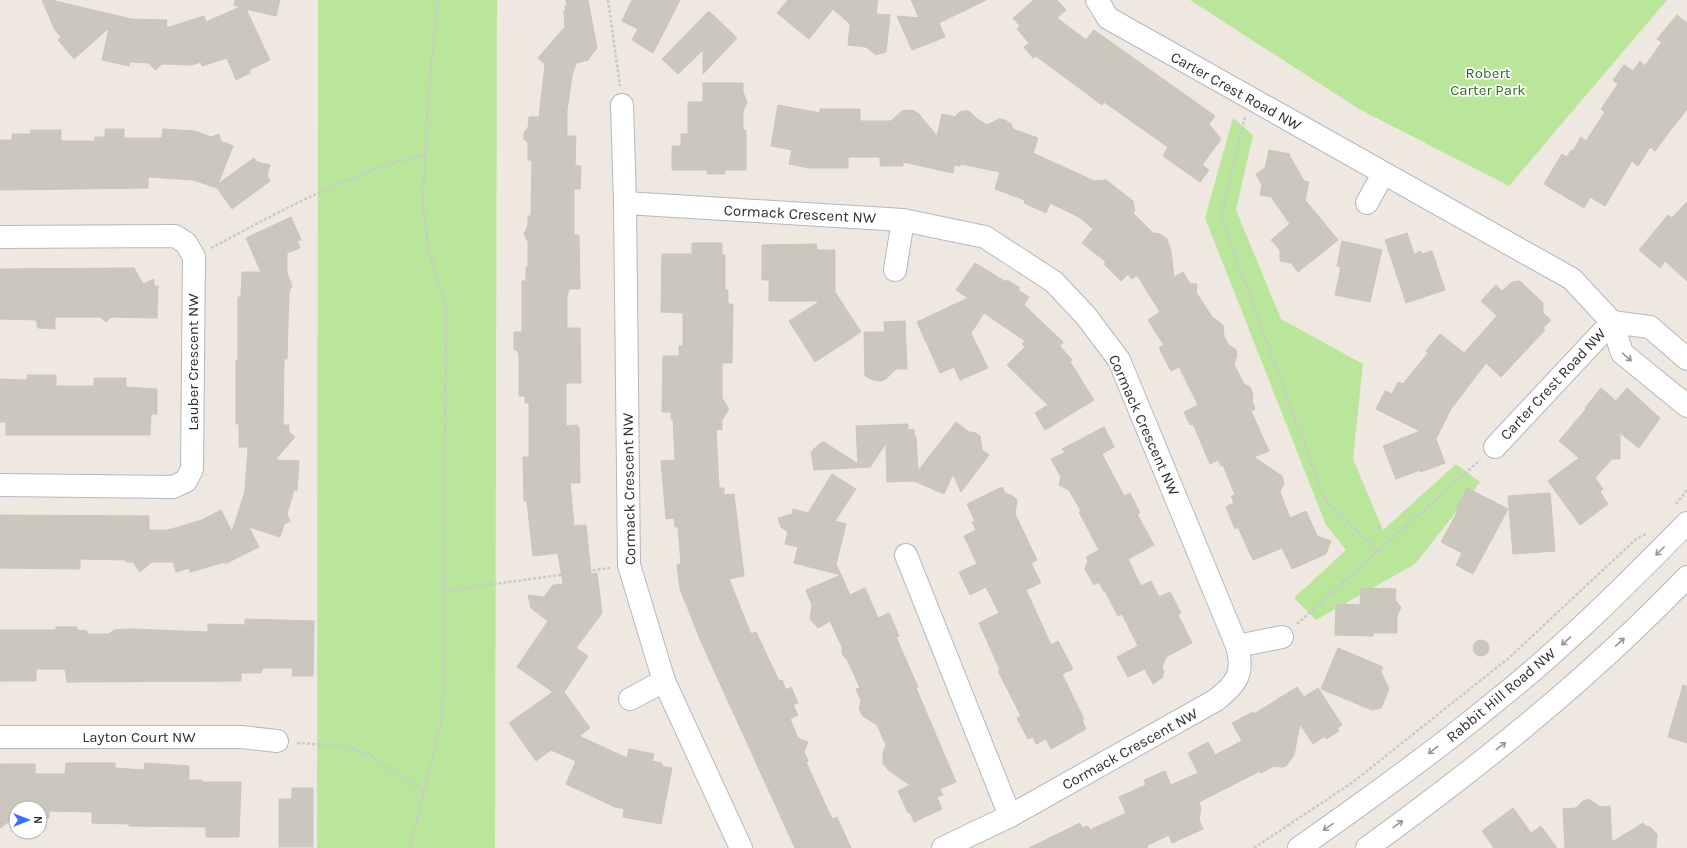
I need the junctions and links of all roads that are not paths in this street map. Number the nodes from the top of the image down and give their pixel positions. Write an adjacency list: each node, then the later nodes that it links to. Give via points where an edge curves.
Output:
1 (1097, 0): 3 (street, Carter Crest Road NW, via 1108,18)
2 (622, 105): 4 (street, Cormack Crescent NW)
3 (1383, 174): 5 (street); 9 (street, Carter Crest Road NW, via 1572,279)
4 (625, 203): 6 (street, Cormack Crescent NW); 19 (street, Cormack Crescent NW, via 629,565)
5 (1367, 203)
6 (903, 220): 8 (street); 18 (street, Cormack Crescent NW, via 986,237 1054,282 1086,316 1119,360)
7 (0, 237): 13 (street, Lauber Crescent NW, via 175,236 186,243 194,257 192,469 186,482 173,487)
8 (895, 270)
9 (1612, 322): 10 (street, Carter Crest Road NW, via 1650,327); 11 (street, Carter Crest Road NW, one-way to 11, via 1622,353); 12 (street, Carter Crest Road NW)
10 (1687, 359)
11 (1687, 406)
12 (1495, 447)
13 (0, 485)
14 (1681, 515): 26 (street, Rabbit Hill Road NW, one-way to 26, via 1606,606 1497,701 1388,785)
15 (906, 555): 23 (street)
16 (1687, 577): 27 (street, one-way to 16, via 1520,731 1599,661)
17 (1282, 637): 18 (street)
18 (1237, 646): 23 (street, Cormack Crescent NW, via 1241,662 1238,677 1230,689 1216,700)
19 (664, 681): 20 (street); 24 (street, Cormack Crescent NW)
20 (630, 699)
21 (0, 737): 22 (street, Layton Court NW, via 241,738)
22 (277, 741)
23 (1010, 816): 25 (street, Cormack Crescent NW)
24 (741, 848)
25 (943, 848)
26 (1299, 848)
27 (1367, 848)

